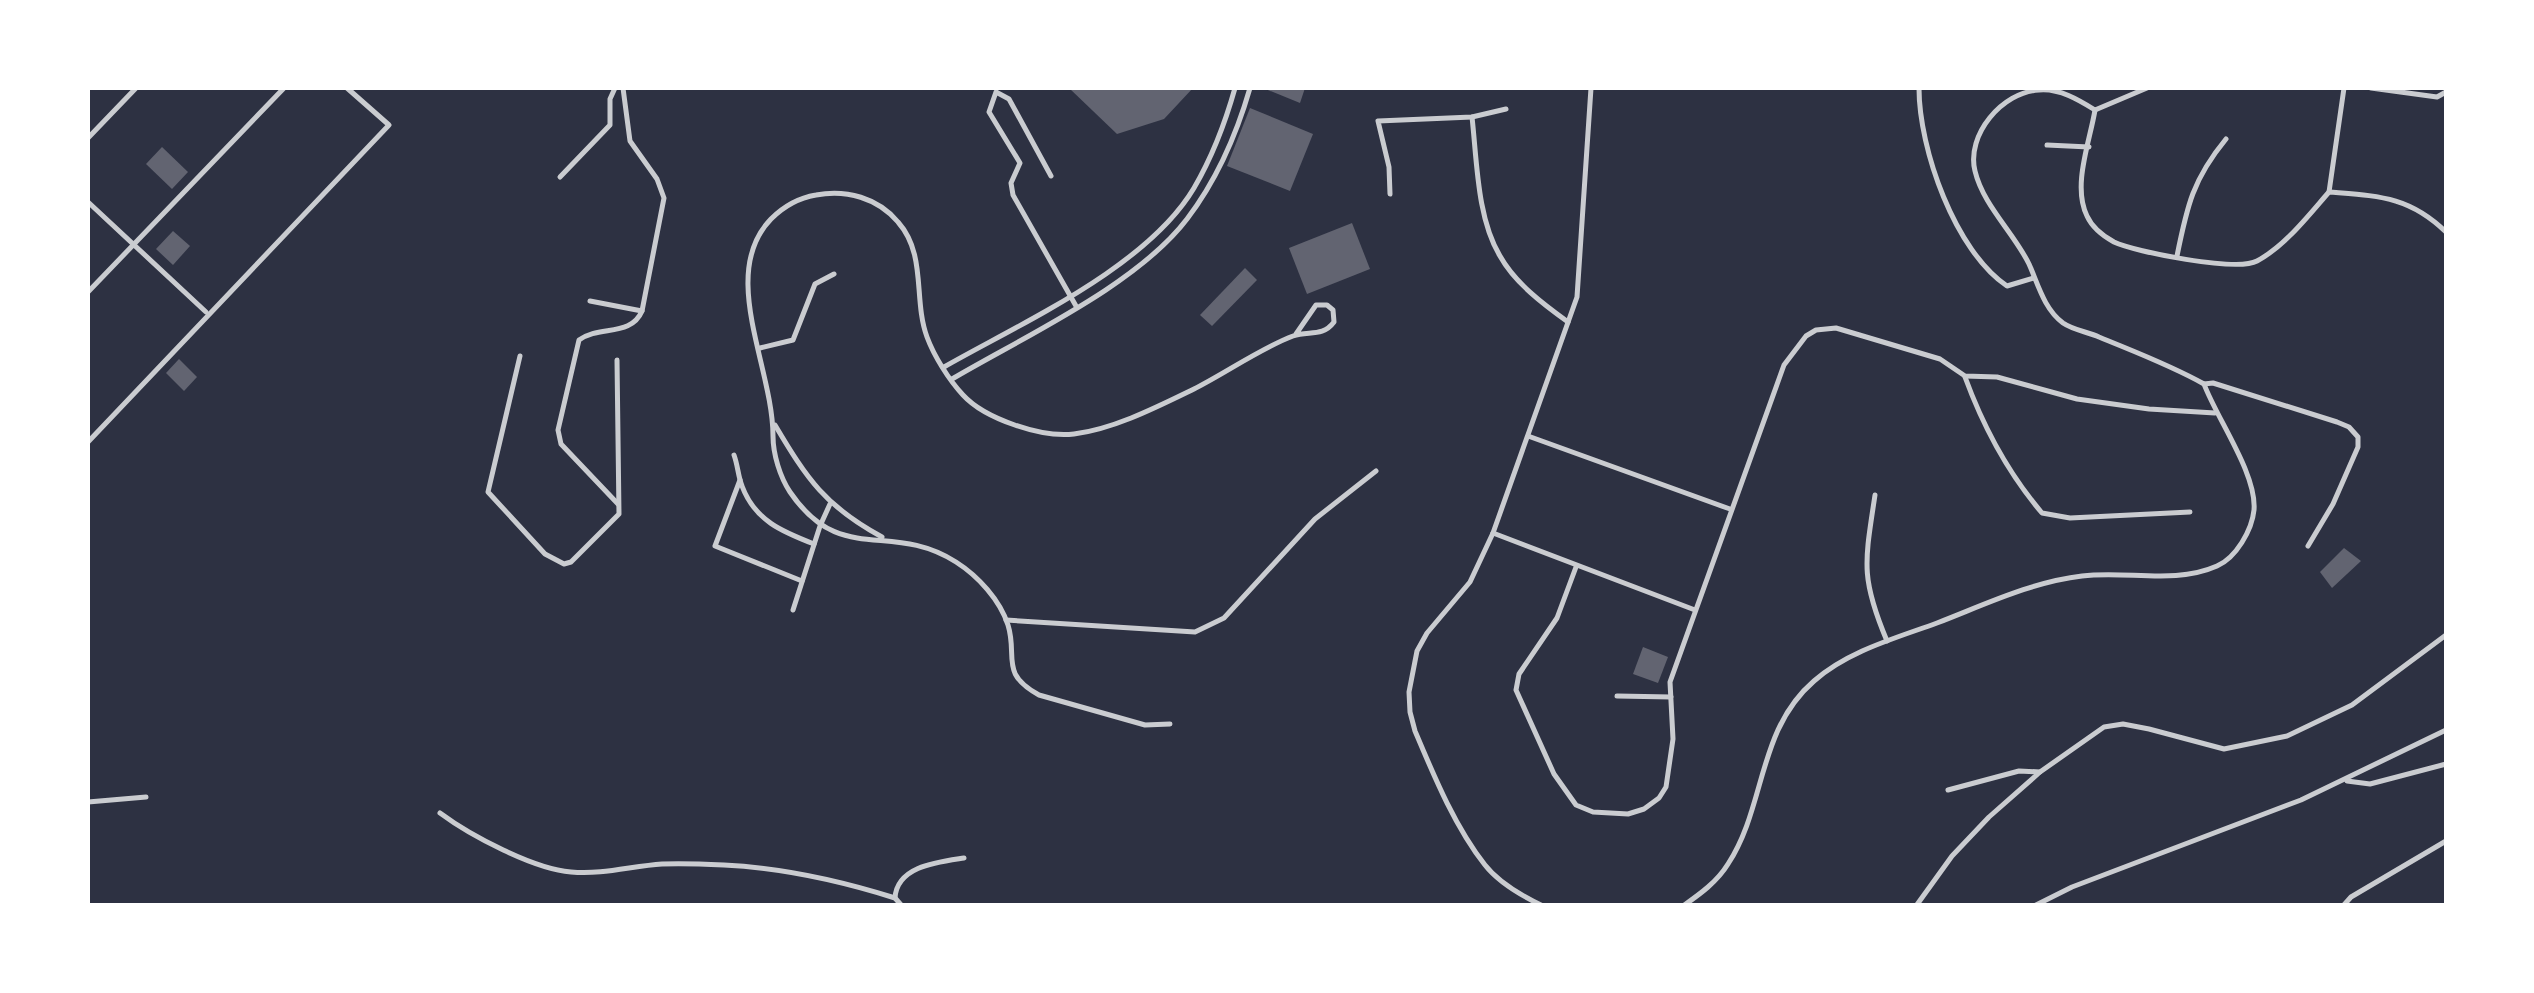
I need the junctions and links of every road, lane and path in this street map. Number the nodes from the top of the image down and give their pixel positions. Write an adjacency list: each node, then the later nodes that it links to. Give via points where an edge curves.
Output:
1 (136, 88): 19 (street)
2 (284, 88): 29 (street)
3 (348, 88): 38 (street, via 388,125)
4 (615, 88): 24 (street, via 610,125)
5 (624, 88): 37 (street, via 630,141 664,198)
6 (1235, 88): 14 (street)
7 (1250, 88): 15 (street)
8 (1591, 88): 39 (street, via 1582,260)
9 (1919, 88): 32 (street, via 1926,141 1956,222 2007,286)
10 (2146, 88): 17 (street)
11 (2344, 88): 25 (street)
12 (2372, 88): 13 (street, via 2437,97)
13 (2446, 92)
14 (1232, 100): 15 (street); 34 (street, via 1194,189 1110,272)
15 (1244, 104): 36 (street, via 1207,190 1185,222 1118,280)
16 (1506, 109): 18 (street)
17 (2096, 110): 22 (street); 32 (street, via 2063,93 2038,90 2016,97 1981,130 1973,152 1975,172)
18 (1472, 117): 26 (street, via 1378,120); 39 (street, via 1486,218 1499,256)
19 (88, 138)
20 (2226, 139): 30 (street, via 2202,168)
21 (2047, 146): 22 (street)
22 (2089, 148): 30 (street, via 2080,192 2100,234)
23 (1051, 176): 34 (street, via 1008,99 996,92 989,112 1020,163 1013,195)
24 (560, 177)
25 (2329, 192): 28 (street, via 2406,203); 30 (street, via 2254,263)
26 (1390, 194)
27 (88, 202): 29 (street)
28 (2446, 232)
29 (132, 243): 33 (street); 38 (street)
30 (2177, 256)
31 (834, 274): 41 (street, via 815,284 794,340)
32 (2035, 278): 47 (street, via 2045,303 2064,323)
33 (88, 292)
34 (1069, 296): 36 (street); 44 (street)
35 (590, 301): 37 (street)
36 (1076, 306): 46 (street)
37 (642, 311): 56 (street, via 627,327 579,340 558,430 560,444)
38 (207, 313): 51 (street)
39 (1568, 322): 50 (street)
40 (1296, 334): 40 (street, via 1316,305 1333,310 1330,328); 46 (street, via 1183,394 1079,434 1041,434 998,416 964,396)
41 (760, 348): 44 (street, via 746,284 748,254 761,230 802,198 851,194 887,210 900,224 917,258 927,336); 49 (street)
42 (520, 356): 56 (street, via 488,492 545,554 564,564 619,514)
43 (616, 360): 56 (street)
44 (944, 367): 46 (street)
45 (1964, 376): 48 (street, via 1997,377 2078,399); 58 (street, via 1940,360 1848,330 1806,336 1784,365); 59 (street, via 1980,419 2042,513 2070,518)
46 (952, 380)
47 (2204, 384): 48 (street); 64 (street, via 2337,422 2358,437 2333,504)
48 (2214, 413): 71 (street, via 2250,483 2254,512 2242,540 2220,565 2161,577 2053,581)
49 (773, 421): 57 (street); 60 (street, via 772,449 786,486)
50 (1528, 436): 58 (street); 61 (street)
51 (88, 442)
52 (734, 455): 54 (street)
53 (1376, 471): 69 (street, via 1315,519 1210,626 1195,632)
54 (740, 480): 63 (street, via 775,529); 66 (street, via 715,546)
55 (1875, 495): 71 (street, via 1865,568)
56 (618, 504)
57 (830, 504): 60 (street); 62 (street)
58 (1730, 509): 68 (street)
59 (2190, 512)
60 (820, 526): 62 (street, via 864,541); 63 (street)
61 (1493, 533): 65 (street); 89 (street, via 1470,582 1417,651 1410,712 1426,756 1486,867)
62 (884, 539): 69 (street, via 921,544 958,563 992,594)
63 (814, 544): 66 (street)
64 (2308, 546)
65 (1576, 566): 68 (street); 73 (street, via 1558,618 1519,674 1516,690 1554,774 1576,805 1628,814 1658,798 1670,766)
66 (802, 581): 67 (street)
67 (793, 610)
68 (1695, 610): 73 (street)
69 (1006, 620): 74 (street, via 1010,662 1028,689 1145,725)
70 (2446, 634): 77 (street, via 2352,705 2287,736 2224,749 2123,724 2104,727)
71 (1886, 641): 90 (street, via 1828,669 1793,704 1767,752 1729,863)
72 (1617, 696): 73 (street)
73 (1671, 697)
74 (1170, 724)
75 (2446, 730): 78 (street)
76 (2446, 764): 78 (street, via 2370,784)
77 (2040, 772): 79 (street, via 2019,771); 91 (street, via 1976,830)
78 (2347, 780): 92 (street)
79 (1948, 790)
80 (146, 797): 81 (street)
81 (88, 802)
82 (440, 814): 85 (street, via 512,852 569,872 722,865 810,874)
83 (2446, 841): 93 (street)
84 (964, 858): 85 (street, via 904,876)
85 (895, 898): 86 (street)
86 (902, 906)
87 (1112, 906): 88 (street)
88 (1130, 906)
89 (1543, 906)
90 (1684, 906)
91 (1916, 906)
92 (2034, 906)
93 (2344, 906)

